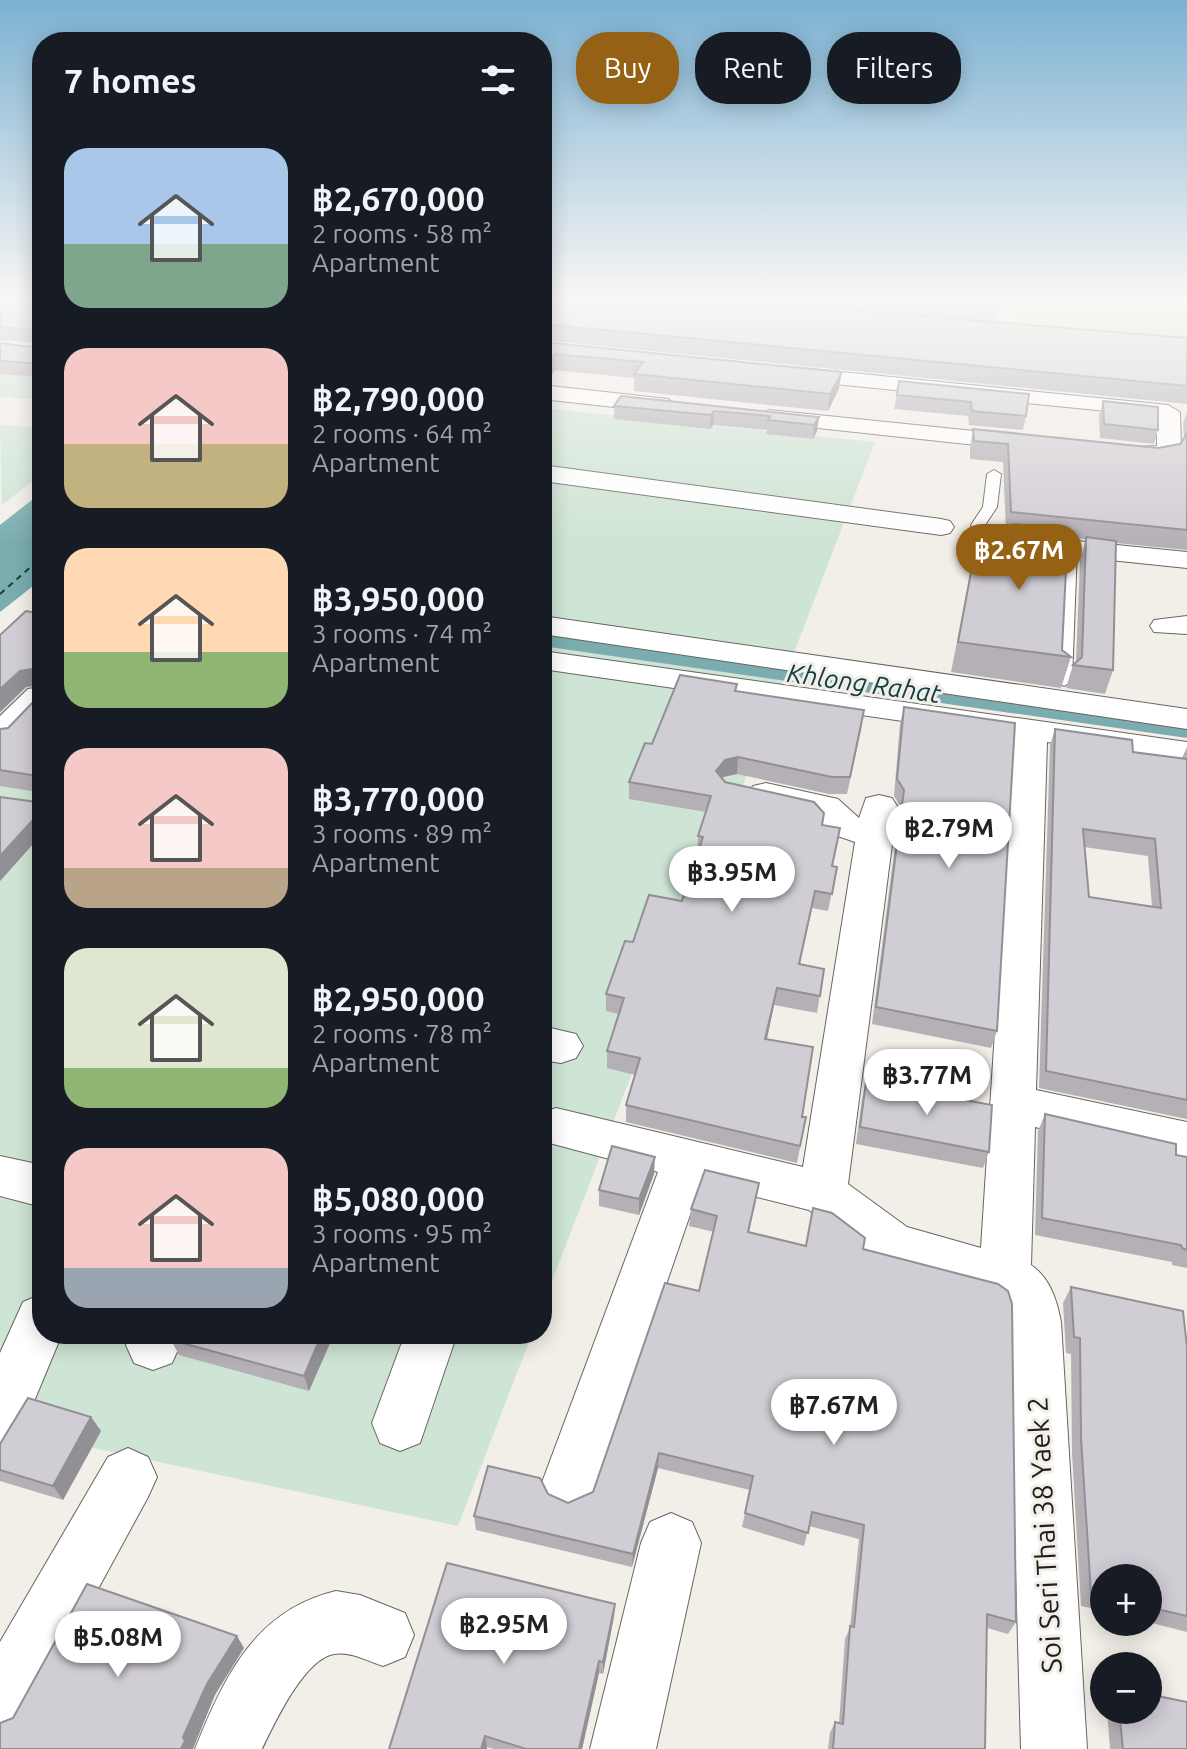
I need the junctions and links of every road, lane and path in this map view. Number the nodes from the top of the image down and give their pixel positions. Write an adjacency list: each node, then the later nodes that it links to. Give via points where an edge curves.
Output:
1 (853, 381): 4 (street)
2 (552, 393): 3 (street)
3 (699, 409)
4 (1177, 413): 7 (street, via 1165,454)
5 (746, 414): 6 (street)
6 (1043, 445)
7 (1106, 451)
8 (552, 474): 10 (street)
9 (994, 474): 11 (lane, via 990,507 978,525 983,537)
10 (941, 527)
11 (995, 541): 12 (street)
12 (1070, 548): 13 (street); 16 (lane)
13 (1187, 560)
14 (552, 627): 17 (street)
15 (552, 661): 17 (street)
16 (1064, 681)
17 (879, 688): 21 (street); 22 (street)
18 (0, 692): 19 (street)
19 (32, 696)
20 (32, 705): 23 (street)
21 (1187, 719)
22 (1031, 730): 24 (street); 26 (street, Soi Seri Thai 38 Yaek 2)
23 (0, 735)
24 (1187, 752)
25 (736, 788): 32 (street, via 825,807 842,825 877,820)
26 (1013, 1104): 28 (street); 33 (street, Soi Seri Thai 38 Yaek 2)
27 (556, 1127): 29 (street)
28 (1187, 1142)
29 (686, 1159): 32 (street); 39 (street)
30 (0, 1176): 31 (street)
31 (32, 1184)
32 (823, 1193): 33 (street, via 889,1243)
33 (1020, 1300): 45 (street, Soi Seri Thai 38 Yaek 2)
34 (32, 1342): 36 (street)
35 (428, 1344): 37 (street)
36 (0, 1415)
37 (400, 1423)
38 (128, 1477): 42 (street)
39 (570, 1485)
40 (671, 1543): 44 (street)
41 (383, 1635): 43 (street, via 338,1621 314,1626 289,1645 263,1680)
42 (0, 1704)
43 (228, 1749)
44 (623, 1749)
45 (1054, 1749)

